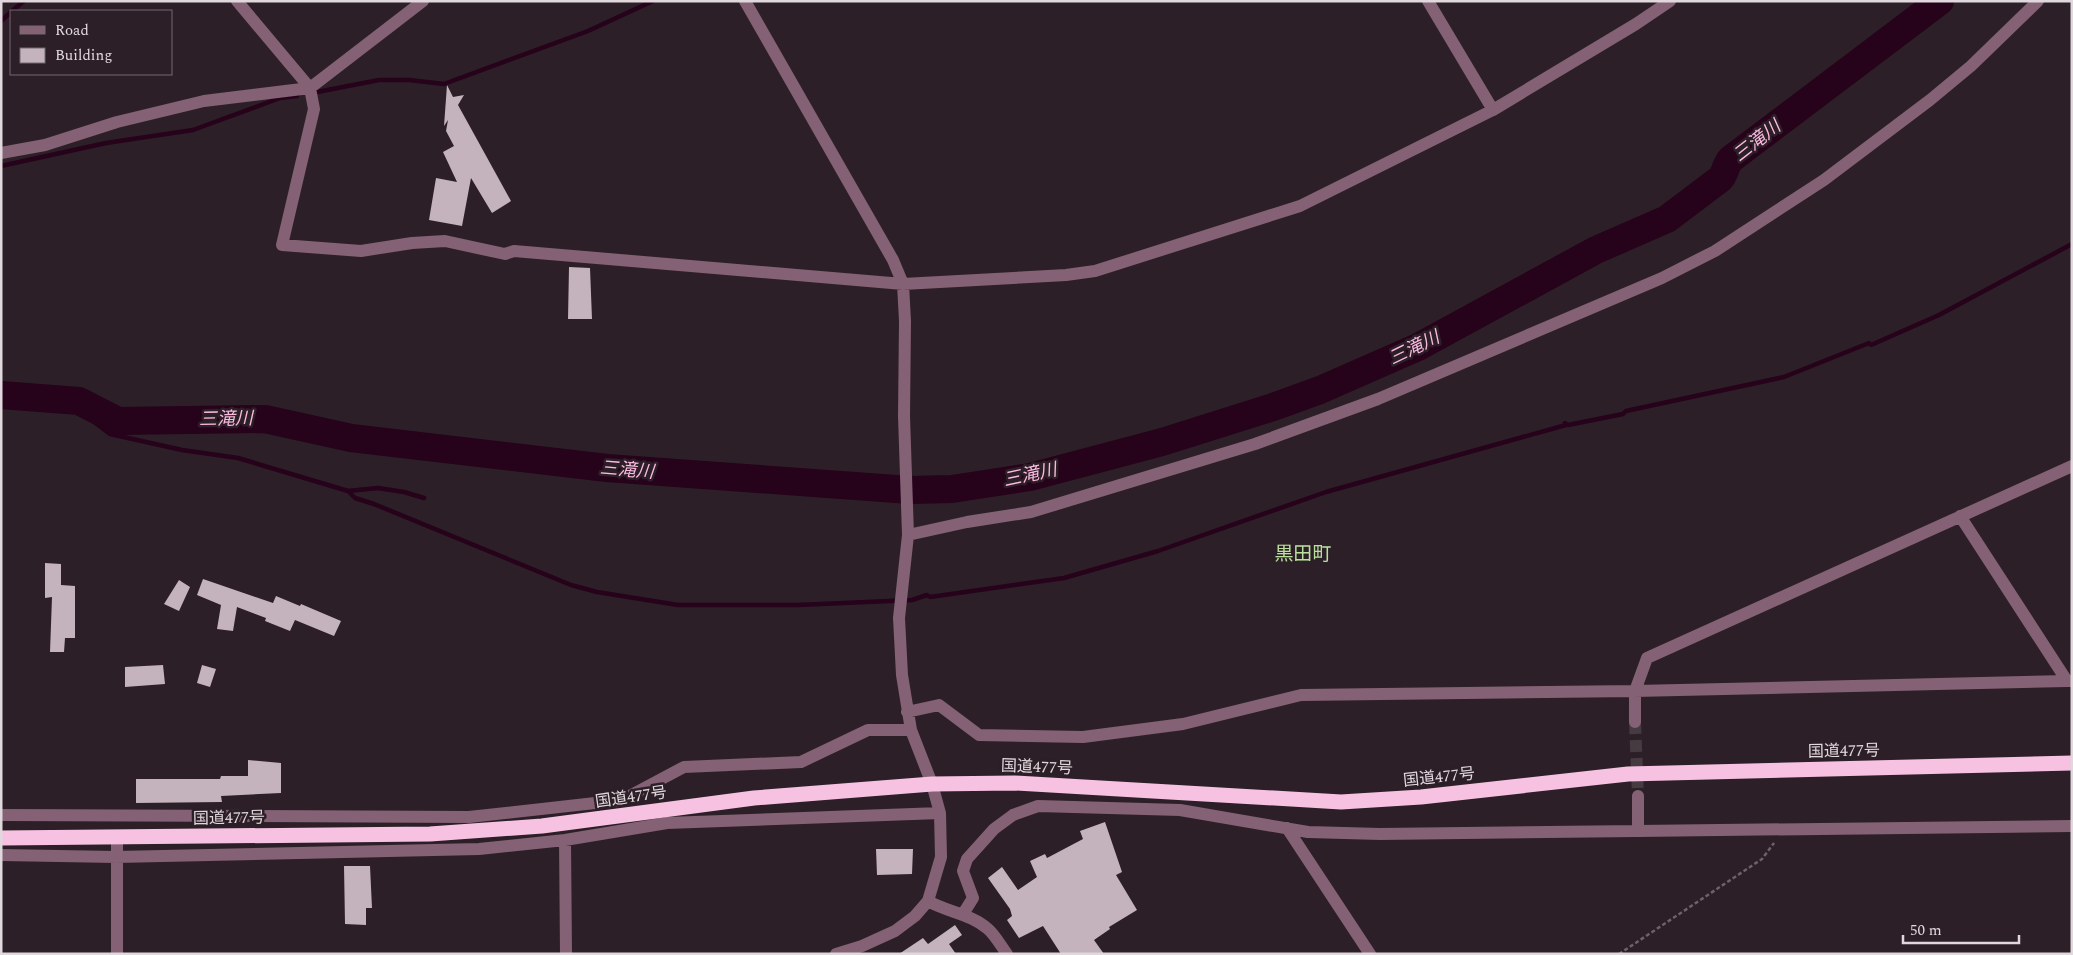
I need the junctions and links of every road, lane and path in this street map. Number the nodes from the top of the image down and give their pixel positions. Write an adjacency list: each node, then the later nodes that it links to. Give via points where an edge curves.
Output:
1 (237, 1): 7 (street)
2 (424, 1): 7 (street)
3 (746, 1): 10 (street, via 893,260)
4 (1428, 1): 8 (street)
5 (1670, 1): 8 (street)
6 (2038, 1): 13 (street, via 2002,38 1950,83 1824,180 1715,251 1662,278 1378,399 1255,444 1030,512)
7 (310, 88): 9 (street, via 204,101 118,122 45,145); 10 (street, via 314,108 282,245 361,251 412,243 445,242 505,254 514,251)
8 (1493, 110): 10 (street, via 1300,206 1095,271)
9 (1, 153)
10 (903, 284): 13 (street)
11 (2072, 466): 12 (street)
12 (1960, 516): 14 (street); 15 (street, via 1647,658)
13 (907, 533): 16 (street, via 899,618)
14 (2069, 681): 15 (street)
15 (1635, 691): 16 (street, via 1301,695 1182,724 1083,737 979,735 939,705); 17 (street)
16 (907, 712): 18 (street)
17 (1635, 722)
18 (911, 730): 20 (street); 23 (street, via 868,730 801,762 684,767 622,800 469,817)
19 (2072, 763): 20 (highway, 国道477号, via 1628,774 1421,797 1341,802 1015,783)
20 (932, 784): 22 (street); 28 (highway, 国道477号, via 754,798 542,826 458,832)
21 (1638, 796): 27 (street)
22 (940, 813): 30 (street, via 668,823); 33 (street, via 941,857)
23 (1, 815)
24 (2072, 826): 26 (street)
25 (1287, 828): 27 (street, via 1308,832 1380,834); 34 (street, via 1180,810 1038,806 994,828 967,859 963,872 973,898); 39 (street)
26 (1784, 830): 27 (street); 40 (path, via 1762,859)
27 (1638, 831)
28 (118, 837): 29 (highway, 国道477号); 32 (street)
29 (1, 838)
30 (565, 840): 32 (street, via 479,849); 36 (street)
31 (1, 855): 32 (street)
32 (116, 857): 35 (street)
33 (928, 900): 34 (street); 37 (street, via 915,916 894,931)
34 (963, 914): 38 (street, via 988,929)
35 (117, 954)
36 (566, 954)
37 (836, 954)
38 (1007, 954)
39 (1370, 954)
40 (1619, 954)

